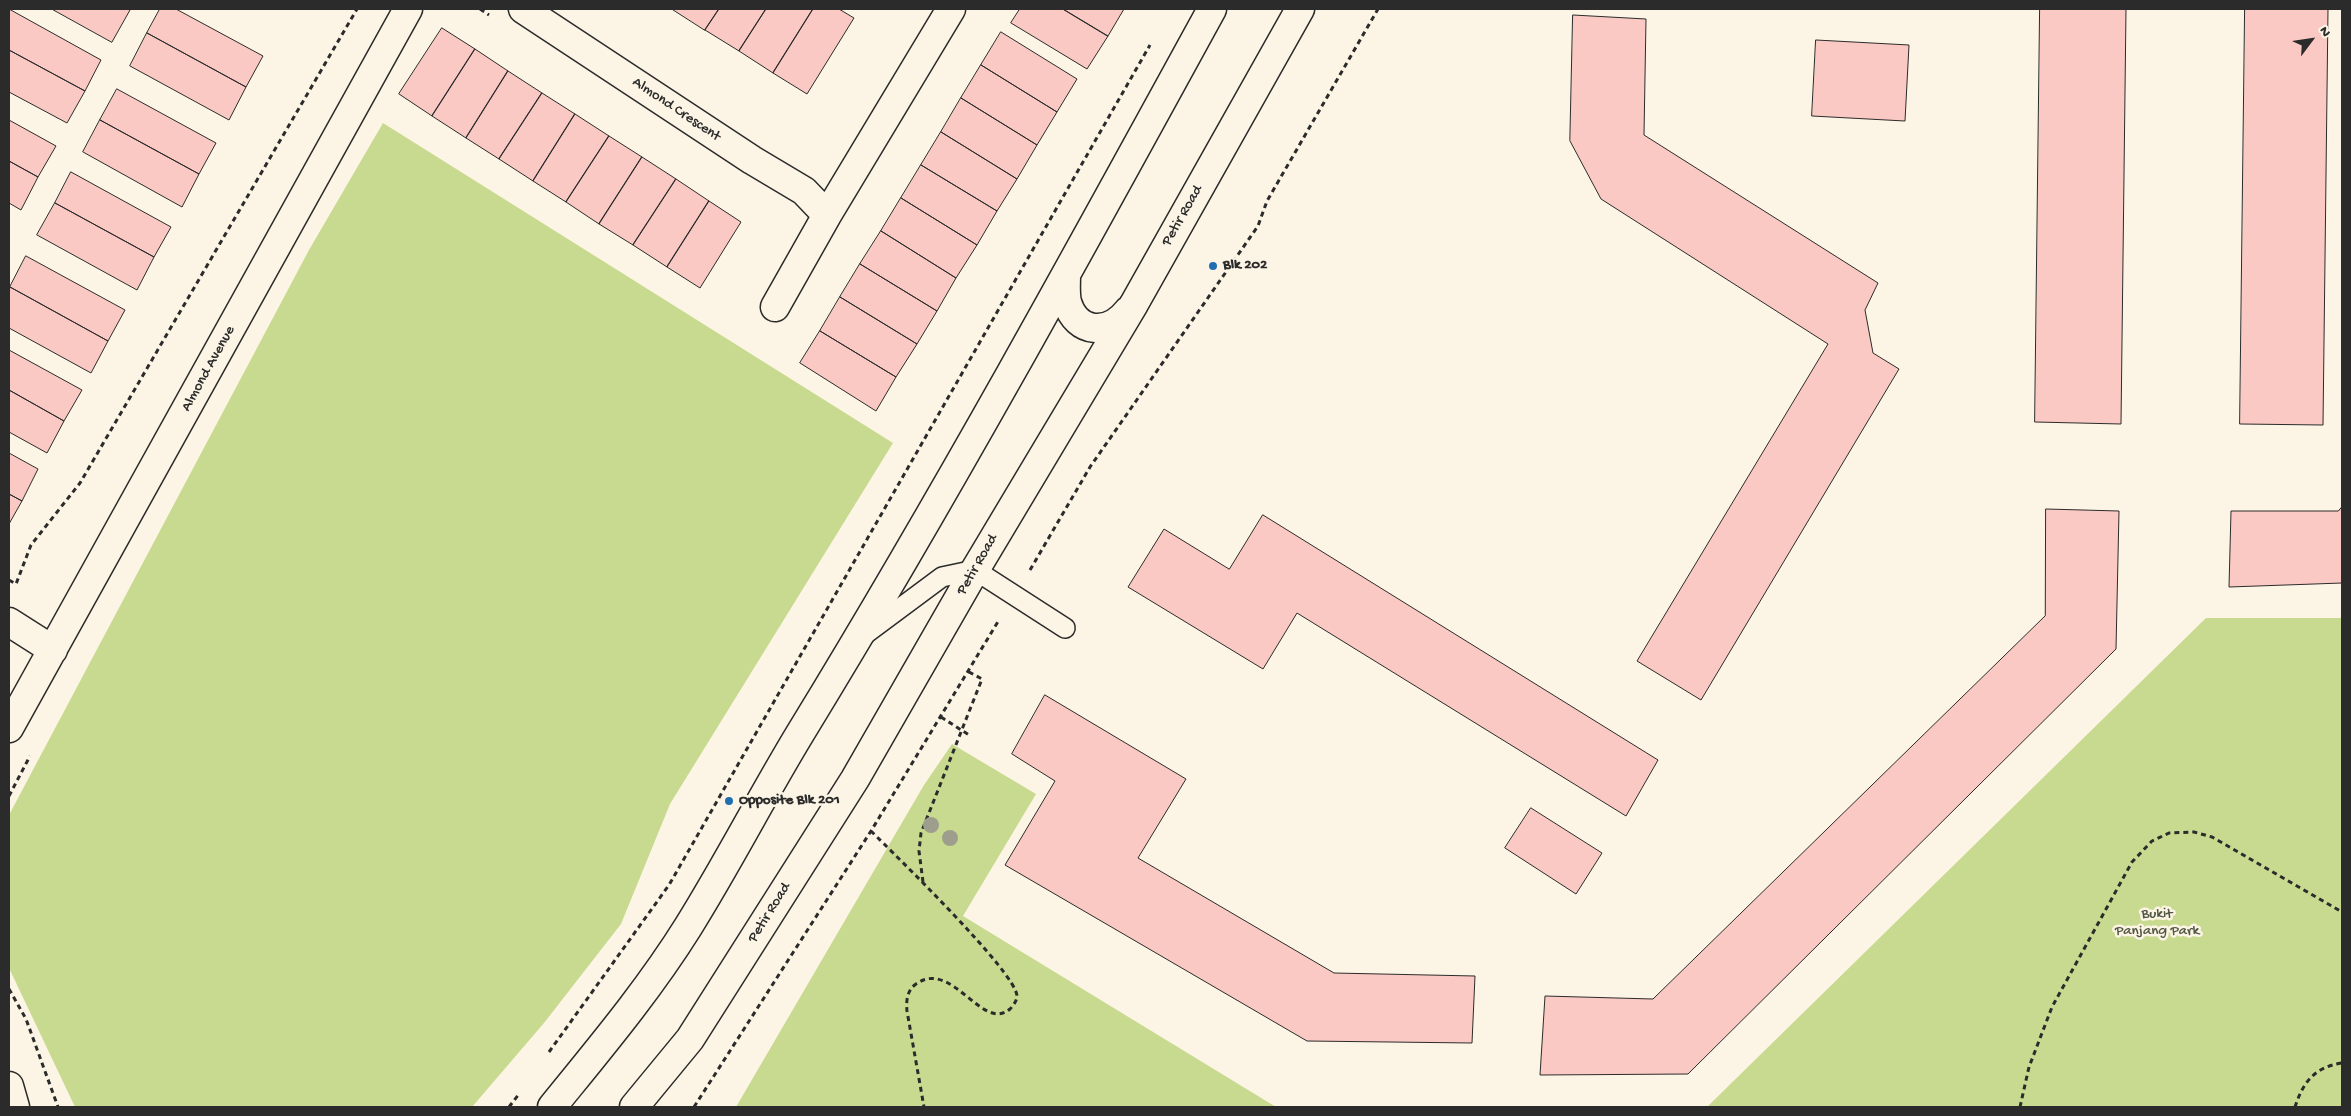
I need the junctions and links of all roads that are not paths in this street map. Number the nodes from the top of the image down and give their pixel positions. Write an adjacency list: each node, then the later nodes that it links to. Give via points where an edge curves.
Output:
1 (408, 9): 14 (main road, Almond Avenue)
2 (523, 9): 6 (main road, Almond Crescent, via 804,191)
3 (951, 9): 6 (main road)
4 (1212, 9): 7 (main road)
5 (1300, 9): 8 (main road, Petir Road)
6 (827, 214): 9 (main road)
7 (1066, 274): 8 (main road, via 1067,302 1080,324 1095,329 1107,328 1121,320); 13 (main road)
8 (1134, 304): 10 (main road, Petir Road)
9 (775, 307)
10 (975, 570): 12 (lane); 13 (lane, via 937,580); 19 (main road, Petir Road, via 855,779 690,1039)
11 (9, 622): 14 (main road)
12 (1065, 628)
13 (857, 640): 18 (main road, via 687,928 639,999)
14 (53, 650): 15 (main road, Almond Avenue)
15 (9, 728)
16 (9, 1086): 17 (main road)
17 (15, 1107)
18 (552, 1107)
19 (634, 1107)

